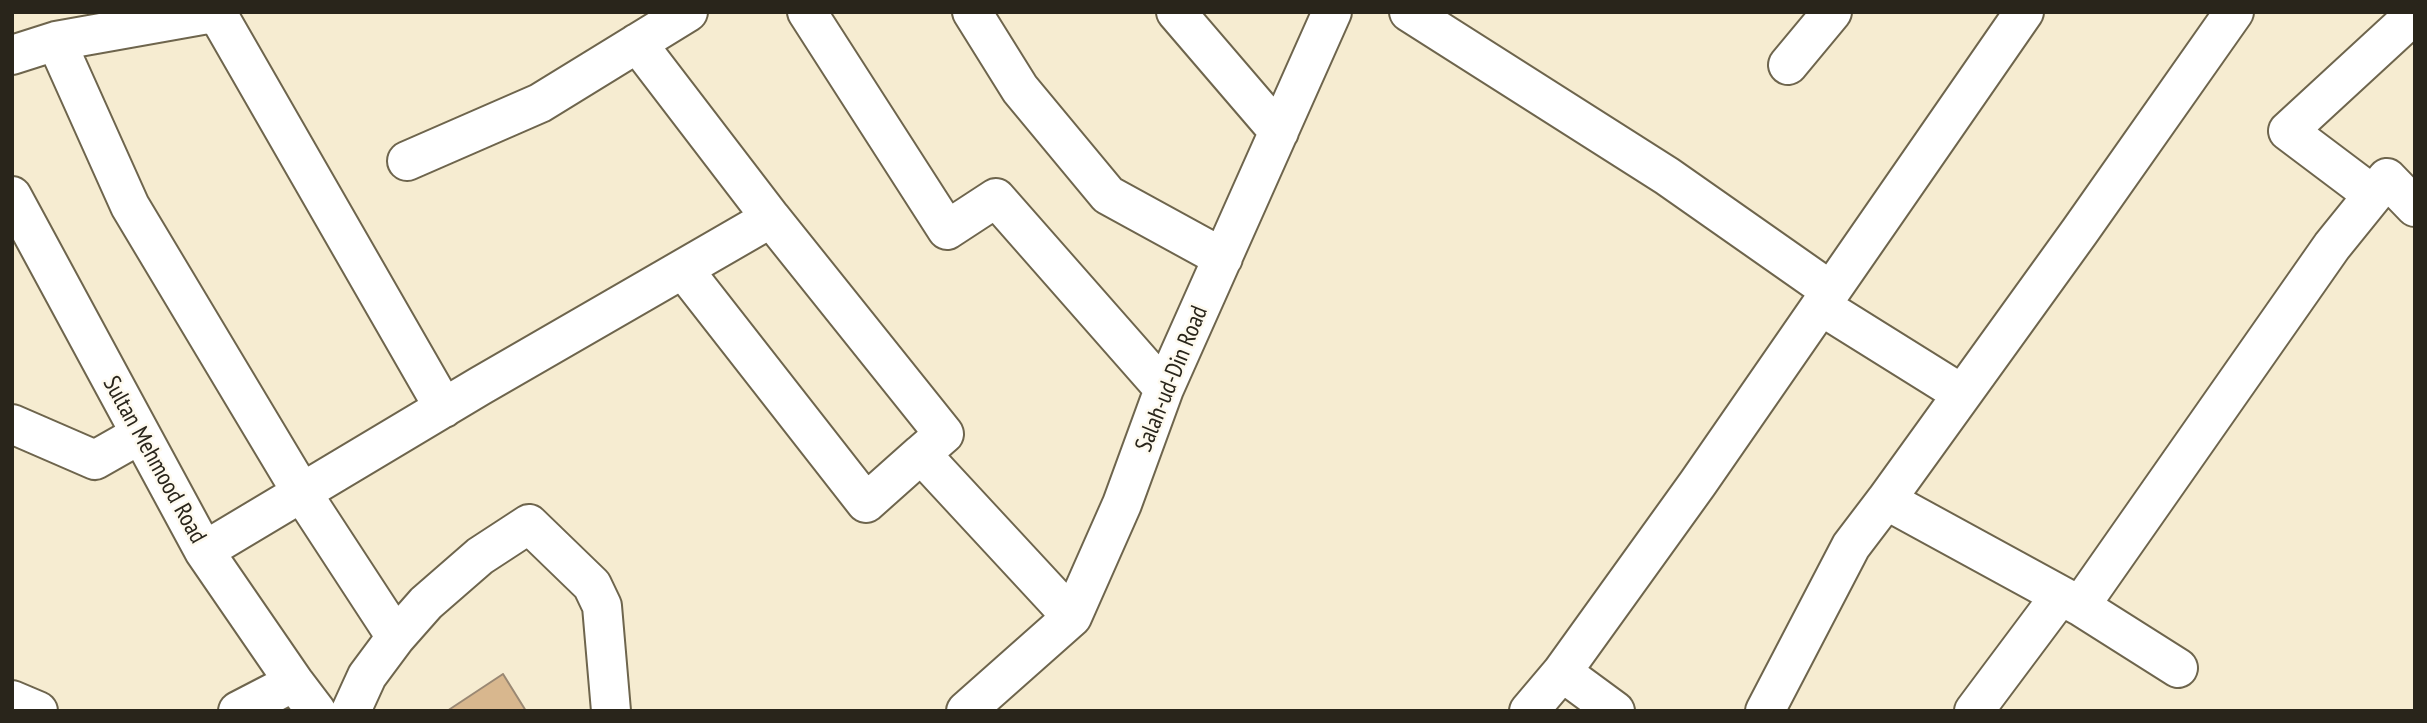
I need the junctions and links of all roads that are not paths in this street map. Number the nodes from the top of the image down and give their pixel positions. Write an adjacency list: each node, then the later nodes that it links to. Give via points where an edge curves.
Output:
1 (688, 12): 13 (street)
2 (807, 12): 25 (street, via 947,230 996,198)
3 (972, 12): 22 (street, via 1020,89 1108,195)
4 (1176, 12): 16 (street)
5 (1332, 12): 16 (street, Salah-ud-Din Road)
6 (1409, 12): 24 (street, via 1667,176)
7 (1832, 12): 15 (street)
8 (2025, 12): 24 (street)
9 (2233, 13): 26 (street)
10 (202, 14): 12 (street); 27 (street)
11 (2415, 14): 18 (street, via 2288,131)
12 (56, 41): 14 (street); 31 (street, via 130,206)
13 (637, 43): 17 (street, via 540,103); 21 (street)
14 (12, 55)
15 (1788, 65)
16 (1279, 132): 22 (street, Salah-ud-Din Road)
17 (407, 161)
18 (2374, 195): 20 (street, via 2387,178); 34 (street)
19 (12, 196): 29 (street, Sultan Mehmood Road)
20 (2415, 207)
21 (771, 218): 23 (street); 30 (street, via 944,434)
22 (1223, 258): 25 (street, Salah-ud-Din Road)
23 (683, 269): 27 (street); 30 (street, via 866,503)
24 (1826, 298): 26 (street); 38 (street)
25 (1164, 389): 35 (street, Salah-ud-Din Road, via 1122,504)
26 (1962, 394): 32 (street)
27 (444, 408): 31 (street)
28 (12, 425): 29 (street, via 95,460)
29 (139, 435): 33 (street, Sultan Mehmood Road)
30 (921, 454): 35 (street)
31 (302, 493): 33 (street); 36 (street)
32 (1886, 500): 34 (street); 48 (street, via 1851,546)
33 (204, 551): 39 (street, Sultan Mehmood Road)
34 (2070, 601): 37 (street); 49 (street)
35 (1072, 617): 45 (street, Salah-ud-Din Road)
36 (396, 637): 43 (street, via 367,676); 44 (street, via 426,603 480,556 529,524 592,585 602,606)
37 (2178, 668)
38 (1562, 672): 46 (street); 47 (street)
39 (305, 696): 42 (street)
40 (12, 700): 41 (street)
41 (38, 711)
42 (238, 711)
43 (351, 711)
44 (611, 711)
45 (966, 711)
46 (1528, 711)
47 (1615, 711)
48 (1765, 711)
49 (1974, 711)

